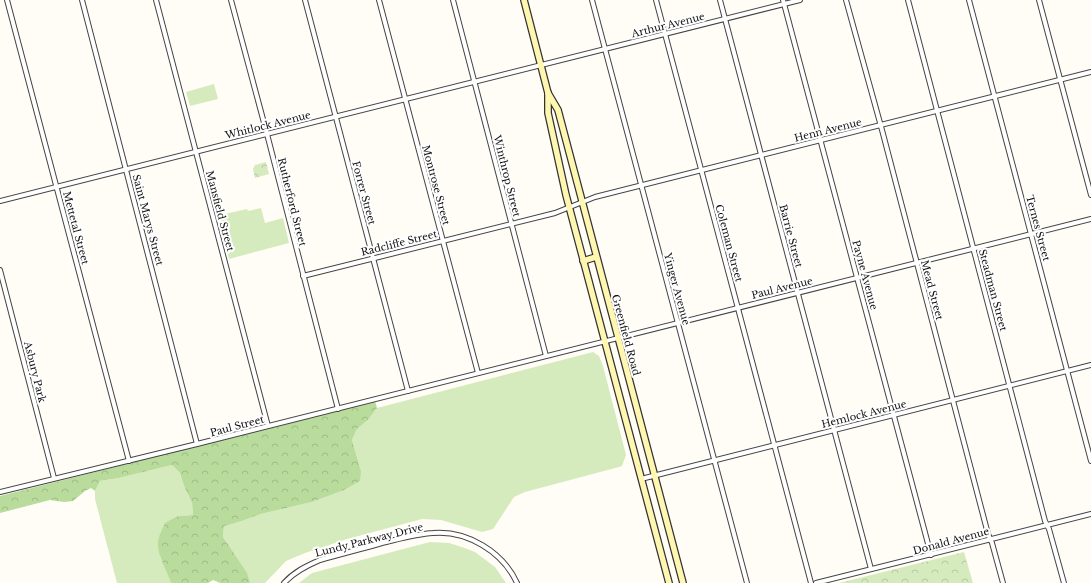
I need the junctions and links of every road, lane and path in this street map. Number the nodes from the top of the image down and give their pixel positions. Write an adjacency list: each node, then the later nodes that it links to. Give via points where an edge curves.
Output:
1 (7, 0): 38 (street, Mettetal Street)
2 (82, 0): 35 (street, Saint Marys Street)
3 (156, 0): 33 (street, Mansfield Street)
4 (231, 0): 31 (street, Rutherford Street)
5 (305, 0): 29 (street, Forrer Street)
6 (379, 0): 27 (street, Montrose Street)
7 (453, 0): 24 (street, Winthrop Street)
8 (524, 0): 21 (main road, Greenfield Road)
9 (592, 0): 20 (street, Yinger Avenue)
10 (656, 0): 19 (street, Coleman Street)
11 (720, 0): 18 (street, Barrie Street)
12 (800, 0): 17 (street, Arthur Avenue)
13 (846, 0): 30 (street, Mead Street)
14 (908, 0): 28 (street, Steadman Street)
15 (969, 0): 26 (street, Ternes Street)
16 (1039, 0): 23 (street)
17 (784, 2): 18 (street, Arthur Avenue); 32 (street, Payne Avenue)
18 (725, 19): 19 (street, Arthur Avenue); 34 (street, Barrie Street)
19 (664, 34): 20 (street, Arthur Avenue); 36 (street, Coleman Street)
20 (605, 49): 21 (street, Arthur Avenue); 37 (street, Yinger Avenue)
21 (541, 65): 24 (street, Whitlock Avenue); 25 (main road, Greenfield Road)
22 (1091, 72): 23 (street, Henn Avenue)
23 (1060, 79): 26 (street, Henn Avenue); 39 (street)
24 (475, 82): 27 (street, Whitlock Avenue); 44 (street, Winthrop Street)
25 (548, 93): 41 (main road, Greenfield Road, via 558,110); 42 (main road, Greenfield Road, via 548,113)
26 (995, 96): 28 (street, Henn Avenue); 45 (street, Ternes Street)
27 (406, 99): 29 (street, Whitlock Avenue); 46 (street, Montrose Street)
28 (937, 111): 30 (street, Henn Avenue); 47 (street, Steadman Street)
29 (336, 116): 31 (street, Whitlock Avenue); 49 (street, Forrer Street)
30 (880, 125): 32 (street, Henn Avenue); 51 (street, Mead Street)
31 (267, 134): 33 (street, Whitlock Avenue); 53 (street, Rutherford Street)
32 (821, 140): 34 (street, Henn Avenue); 54 (street, Payne Avenue)
33 (196, 151): 35 (street, Whitlock Avenue); 69 (street, Mansfield Street)
34 (761, 155): 36 (street, Henn Avenue); 55 (street, Barrie Street)
35 (126, 169): 38 (street, Whitlock Avenue); 71 (street, Saint Marys Street)
36 (702, 170): 37 (street, Henn Avenue); 56 (street, Coleman Street)
37 (641, 185): 41 (street, Henn Avenue); 57 (street, Yinger Avenue)
38 (57, 186): 40 (street, Whitlock Avenue); 74 (street, Mettetal Street)
39 (1091, 195)
40 (0, 201)
41 (582, 202): 42 (street, Henn Avenue); 48 (main road, Greenfield Road)
42 (570, 208): 44 (street, Radcliffe Street); 50 (main road, Greenfield Road)
43 (1091, 219): 45 (street, Paul Avenue)
44 (511, 224): 46 (street, Radcliffe Street); 60 (street, Winthrop Street)
45 (1031, 234): 47 (street, Paul Avenue); 62 (street, Ternes Street)
46 (443, 241): 49 (street, Radcliffe Street); 63 (street, Montrose Street)
47 (973, 248): 51 (street, Paul Avenue); 64 (street, Steadman Street)
48 (596, 257): 50 (main road); 58 (main road, Greenfield Road)
49 (373, 258): 53 (street, Radcliffe Street); 65 (street, Forrer Street)
50 (584, 261): 59 (main road, Greenfield Road)
51 (916, 263): 54 (street, Paul Avenue); 66 (street, Mead Street)
52 (0, 270): 77 (street, Asbury Park)
53 (303, 276): 67 (street, Rutherford Street)
54 (857, 278): 55 (street, Paul Avenue); 68 (street, Payne Avenue)
55 (797, 293): 56 (street, Paul Avenue); 70 (street, Barrie Street)
56 (738, 308): 57 (street, Paul Avenue); 72 (street, Coleman Street)
57 (678, 323): 58 (street, Paul Avenue); 73 (street, Yinger Avenue)
58 (618, 338): 59 (street, Paul Avenue); 76 (main road, Greenfield Road)
59 (605, 341): 60 (street, Paul Avenue); 78 (main road, Greenfield Road)
60 (546, 356): 63 (street, Paul Avenue)
61 (1091, 365): 62 (street, Hemlock Avenue)
62 (1067, 371): 64 (street, Hemlock Avenue); 75 (street, Ternes Street)
63 (478, 373): 65 (street, Paul Street)
64 (1010, 386): 66 (street, Hemlock Avenue); 81 (street, Steadman Street)
65 (408, 391): 67 (street, Paul Street)
66 (953, 400): 68 (street, Hemlock Avenue); 82 (street, Mead Street)
67 (338, 409): 69 (street, Paul Street)
68 (894, 415): 70 (street, Hemlock Avenue); 83 (street, Payne Avenue)
69 (268, 426): 71 (street, Paul Street)
70 (834, 430): 72 (street, Hemlock Avenue); 84 (street, Barrie Street)
71 (197, 444): 74 (street, Paul Street)
72 (774, 445): 73 (street, Hemlock Avenue); 90 (street, Coleman Street)
73 (714, 460): 76 (street, Hemlock Avenue); 89 (street, Yinger Avenue)
74 (129, 461): 77 (street, Paul Street)
75 (1091, 461)
76 (654, 476): 78 (street, Hemlock Avenue); 88 (main road, Greenfield Road)
77 (54, 478): 79 (street, Paul Street)
78 (641, 479): 87 (main road, Greenfield Road)
79 (0, 492)
80 (1091, 514): 81 (street, Donald Avenue)
81 (1047, 525): 82 (street, Donald Avenue); 93 (street, Steadman Street)
82 (990, 539): 83 (street, Donald Avenue); 92 (street, Mead Street)
83 (931, 555): 84 (street, Donald Avenue)
84 (871, 569): 91 (street, Donald Avenue)
85 (284, 583): 86 (street, Lundy Parkway Drive, via 291,575 320,560 434,532 451,533 471,539 489,549 505,564)
86 (517, 583)
87 (669, 583)
88 (683, 583)
89 (747, 583)
90 (811, 583)
91 (816, 583)
92 (1003, 583)
93 (1064, 583)

